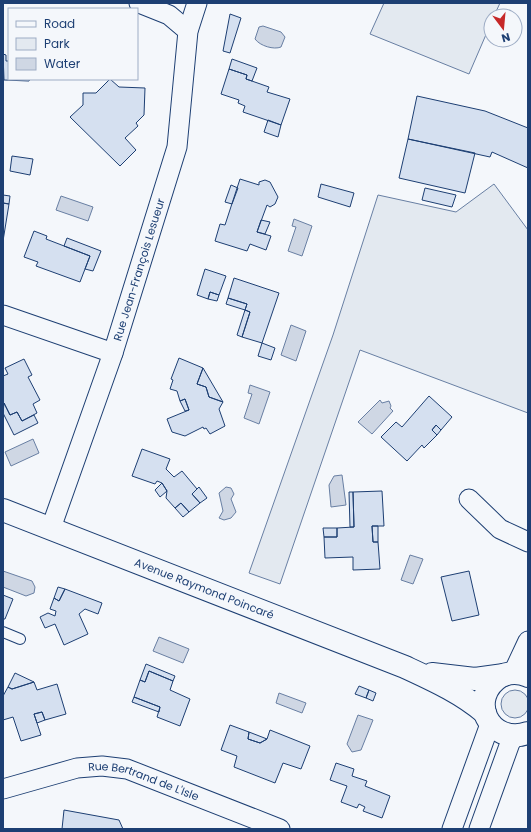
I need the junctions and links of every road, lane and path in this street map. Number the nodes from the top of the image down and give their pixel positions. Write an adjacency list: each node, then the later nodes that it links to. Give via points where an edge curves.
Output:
1 (139, 3): 3 (street, via 169,15)
2 (197, 3): 3 (street, Rue Jean-François Lesueur)
3 (188, 31): 5 (street, Rue Jean-François Lesueur, via 177,147)
4 (3, 315): 5 (street)
5 (113, 353): 8 (street, Rue Jean-François Lesueur)
6 (469, 499): 9 (street, via 500,529)
7 (3, 510): 8 (main road, Avenue Raymond Poincaré)
8 (51, 528): 13 (main road, Avenue Raymond Poincaré)
9 (528, 542)
10 (3, 632): 11 (lane)
11 (20, 639)
12 (528, 641): 14 (street)
13 (405, 667): 14 (main road, Avenue Raymond Poincaré, via 455,678); 15 (main road, Avenue Raymond Poincaré, via 472,702)
14 (520, 674): 15 (main road, via 494,681 486,690 483,702)
15 (488, 719): 16 (main road, Avenue Raymond Poincaré, via 497,730); 19 (street)
16 (521, 734): 20 (street, via 510,743)
17 (3, 789): 18 (street, Rue Bertrand de L'Isle, via 77,768 102,766 127,769)
18 (280, 829)
19 (452, 829)
20 (479, 829)

